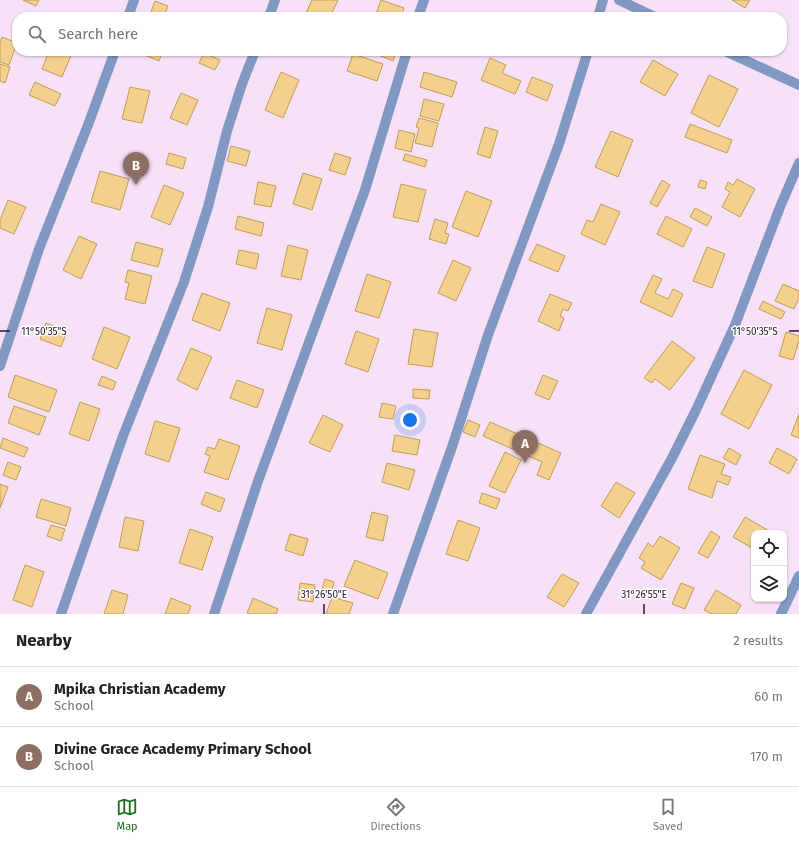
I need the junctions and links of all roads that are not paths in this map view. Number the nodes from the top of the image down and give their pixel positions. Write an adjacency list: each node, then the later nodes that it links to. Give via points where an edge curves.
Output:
1 (134, 0): 6 (street)
2 (275, 0): 7 (street)
3 (424, 0): 8 (street)
4 (603, 0): 9 (street)
5 (619, 0): 10 (street)
6 (130, 12)
7 (270, 12)
8 (420, 12)
9 (599, 12)
10 (644, 12)
11 (113, 56): 18 (street, via 39,249)
12 (253, 56): 20 (street, via 227,131 208,207 184,282 123,436)
13 (405, 56): 21 (street, via 365,190 258,480)
14 (586, 56): 22 (street, via 559,144 488,335 453,444)
15 (736, 56): 16 (street)
16 (799, 85)
17 (799, 163): 23 (street, via 735,325 696,410)
18 (0, 366)
19 (799, 576): 24 (street)
20 (61, 614)
21 (214, 614)
22 (393, 614)
23 (586, 614)
24 (781, 614)

